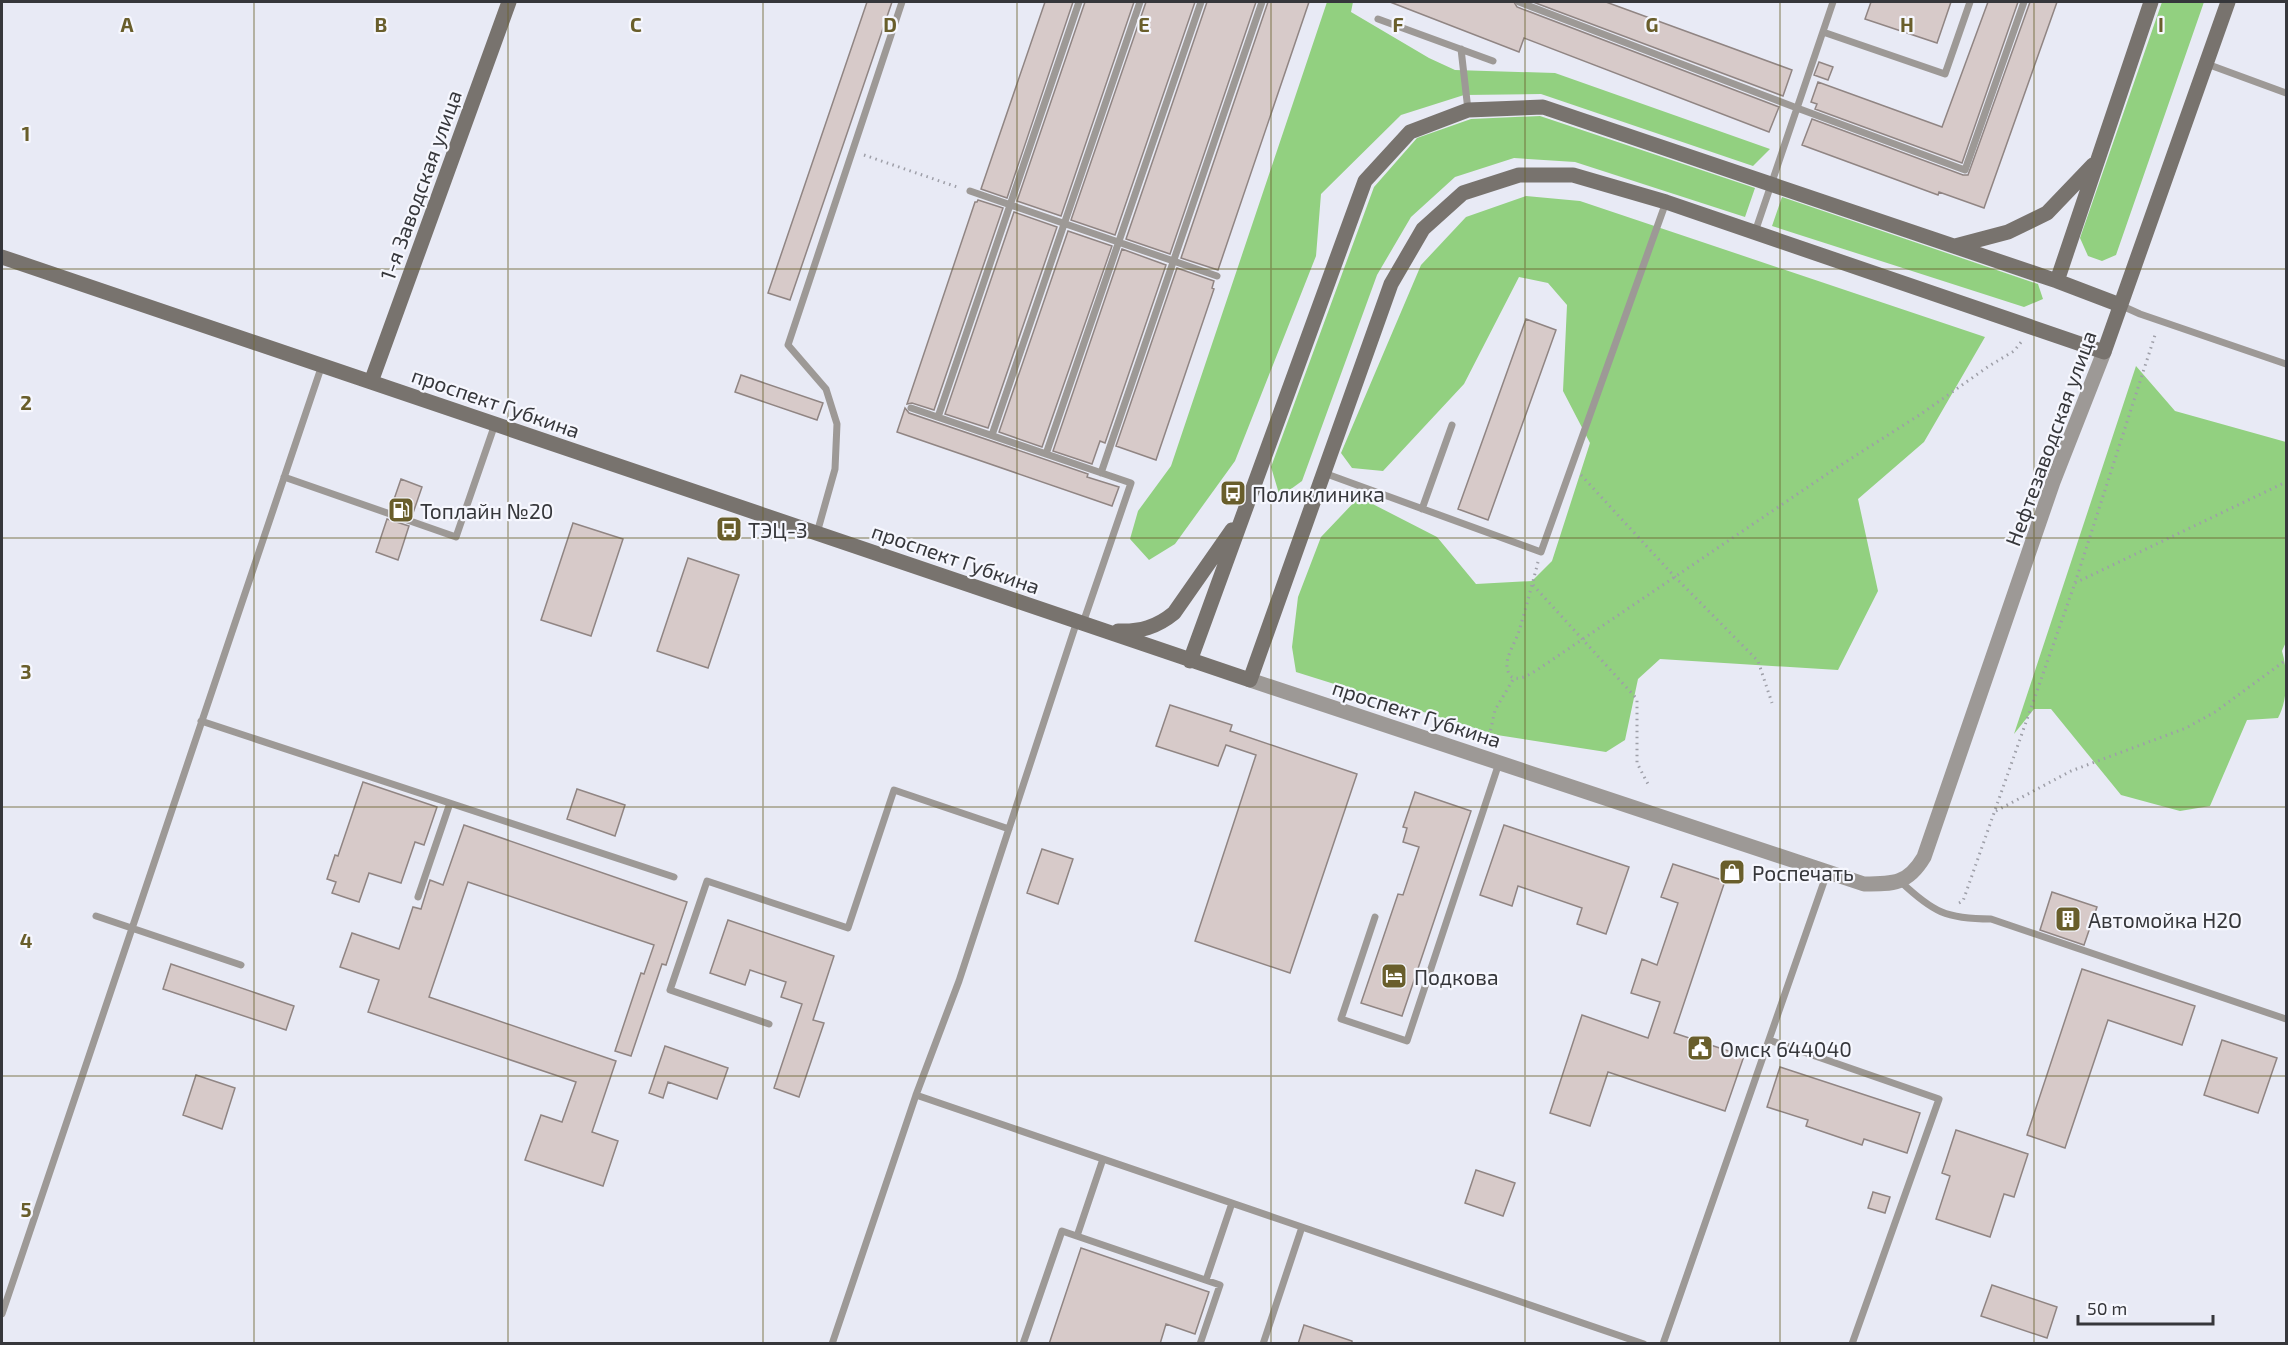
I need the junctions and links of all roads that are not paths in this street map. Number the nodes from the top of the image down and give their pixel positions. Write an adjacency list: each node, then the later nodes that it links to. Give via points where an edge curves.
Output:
1 (508, 2): 38 (main road, 1-я Заводская улица)
2 (902, 2): 50 (lane, via 788,345 826,389 837,424 835,469)
3 (1079, 2): 25 (lane)
4 (1140, 2): 26 (lane)
5 (1201, 2): 28 (lane)
6 (1262, 2): 31 (lane)
7 (1519, 2): 19 (lane)
8 (1833, 2): 14 (lane)
9 (1970, 2): 14 (lane, via 1946,74)
10 (2024, 2): 19 (lane, via 1965,170)
11 (2151, 2): 21 (main road)
12 (2228, 2): 17 (main road, Нефтезаводская улица)
13 (1378, 19): 15 (lane)
14 (1823, 32): 19 (lane)
15 (1461, 50): 16 (lane); 20 (lane)
16 (1493, 61)
17 (2207, 64): 18 (lane); 34 (main road, Нефтезаводская улица)
18 (2286, 93)
19 (1797, 108): 22 (lane)
20 (1468, 110): 22 (main road, via 1543,106); 49 (main road, via 1410,132 1365,181)
21 (2097, 161): 29 (main road, via 2047,213 2008,232); 33 (main road)
22 (1771, 184): 27 (lane); 29 (main road)
23 (970, 191): 25 (lane)
24 (1666, 202): 27 (main road); 46 (main road, via 1573,175 1519,175 1463,193 1423,229 1391,284); 48 (lane, via 1541,552)
25 (1010, 205): 26 (lane); 40 (lane)
26 (1064, 224): 28 (lane); 43 (lane)
27 (1755, 232): 35 (main road)
28 (1118, 242): 31 (lane); 44 (lane)
29 (1954, 246): 33 (main road)
30 (2, 256): 37 (main road, проспект Губкина)
31 (1173, 261): 32 (lane); 45 (lane)
32 (1217, 276)
33 (2057, 281): 34 (main road)
34 (2120, 305): 35 (main road, Нефтезаводская улица); 36 (lane)
35 (2104, 352): 61 (street, Нефтезаводская улица, via 2050,491 1924,857 1916,871)
36 (2286, 364)
37 (322, 365): 38 (main road, проспект Губкина); 47 (lane)
38 (371, 382): 41 (main road, проспект Губкина)
39 (911, 408): 40 (lane)
40 (938, 417): 43 (lane)
41 (495, 424): 47 (lane, via 456,537); 50 (main road, проспект Губкина)
42 (1452, 425): 48 (lane)
43 (992, 435): 44 (lane)
44 (1046, 454): 45 (lane)
45 (1101, 473): 51 (lane, via 1131,483)
46 (1324, 473): 48 (lane); 54 (main road)
47 (284, 477): 55 (lane)
48 (1422, 509)
49 (1246, 510): 52 (main road, via 1186,598 1164,621 1134,632); 53 (main road)
50 (817, 533): 51 (main road, проспект Губкина)
51 (1080, 622): 52 (main road, проспект Губкина); 58 (lane)
52 (1098, 628): 53 (main road, проспект Губкина)
53 (1190, 661): 54 (main road, проспект Губкина)
54 (1250, 680): 56 (street, проспект Губкина)
55 (201, 721): 57 (lane); 65 (lane)
56 (1499, 763): 59 (street, проспект Губкина); 64 (lane, via 1407,1041 1341,1019)
57 (450, 803): 60 (lane); 62 (lane)
58 (1009, 829): 68 (lane, via 894,790 848,928 707,881 670,990); 70 (lane)
59 (1827, 872): 61 (street, проспект Губкина, via 1864,884); 69 (lane)
60 (674, 877)
61 (1900, 882): 67 (lane, via 1942,914 1965,919 1991,918)
62 (418, 897)
63 (96, 916): 65 (lane)
64 (1375, 917)
65 (132, 928): 66 (lane); 76 (lane)
66 (241, 965)
67 (2286, 1019)
68 (769, 1024)
69 (1768, 1040): 82 (lane); 83 (lane, via 1939,1099)
70 (916, 1095): 71 (lane); 77 (lane)
71 (1103, 1159): 72 (lane); 74 (lane)
72 (1232, 1203): 73 (lane); 75 (lane)
73 (1302, 1227): 80 (lane); 81 (lane)
74 (1077, 1236): 75 (lane); 78 (lane, via 1062,1231)
75 (1206, 1280): 79 (lane, via 1220,1284)
76 (2, 1314)
77 (832, 1344)
78 (1023, 1344)
79 (1200, 1344)
80 (1263, 1344)
81 (1644, 1344)
82 (1663, 1344)
83 (1852, 1344)

